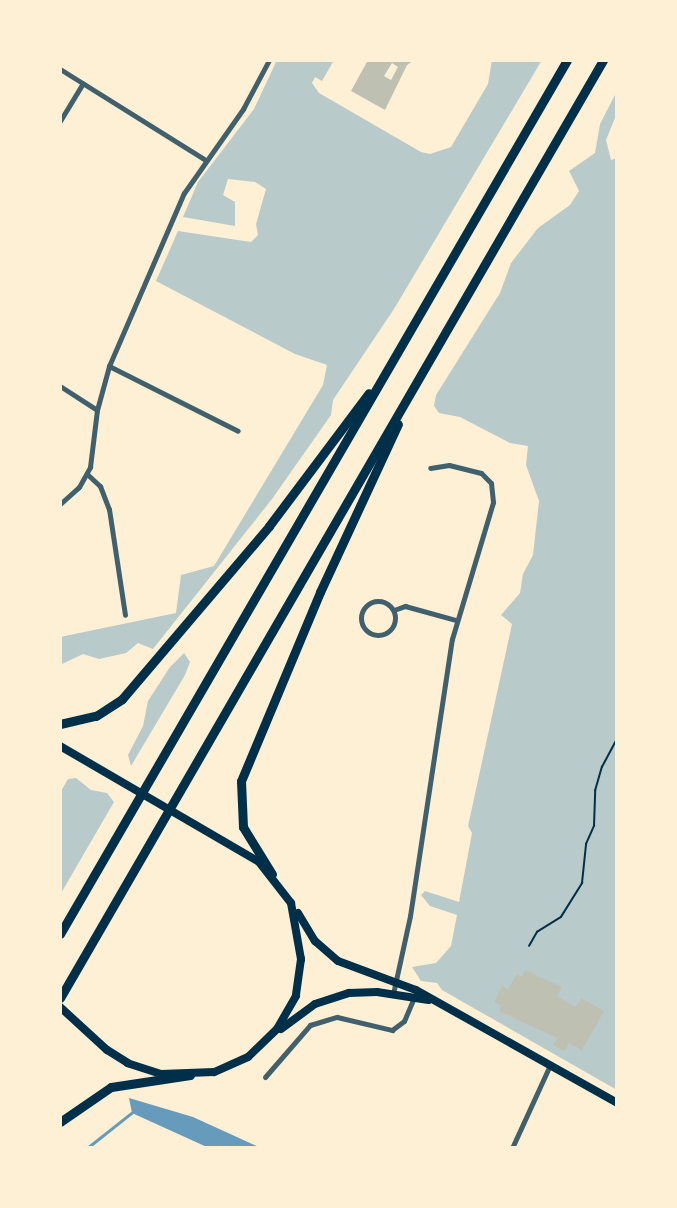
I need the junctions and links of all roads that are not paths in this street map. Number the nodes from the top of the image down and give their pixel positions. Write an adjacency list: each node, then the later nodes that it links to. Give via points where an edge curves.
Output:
1 (269, 60): 7 (street, via 243,109)
2 (567, 60): 8 (highway)
3 (603, 60): 10 (highway)
4 (60, 69): 5 (street)
5 (83, 83): 6 (street); 7 (street)
6 (60, 121)
7 (204, 159): 9 (street, via 184,193)
8 (393, 359): 20 (highway, via 269,526 128,692 96,716); 24 (highway)
9 (109, 366): 12 (street); 13 (street)
10 (425, 368): 22 (highway, via 344,540 244,772 239,802 243,827); 28 (highway)
11 (60, 386): 12 (street)
12 (97, 410): 15 (street, via 93,456)
13 (238, 431)
14 (429, 468): 19 (street, via 449,465 474,470 488,480 493,493 491,514)
15 (87, 474): 16 (street); 18 (street, via 100,486 109,508)
16 (60, 504)
17 (394, 610): 17 (street, via 383,601 370,602 361,613 362,626 373,635 386,634 395,623); 19 (street, via 405,606)
18 (124, 615)
19 (456, 620): 25 (street)
20 (60, 724)
21 (60, 746): 22 (main road, via 237,847)
22 (272, 874): 23 (main road)
23 (291, 903): 25 (main road, via 315,941 330,956); 32 (main road, via 301,947 300,981 288,1012)
24 (60, 934)
25 (396, 983): 26 (main road); 27 (street)
26 (416, 990): 29 (street); 30 (main road)
27 (393, 994): 29 (main road); 32 (main road, via 358,992 326,999 300,1014)
28 (60, 998)
29 (413, 1000): 30 (main road); 35 (street, via 404,1021 392,1030 337,1017 310,1025)
30 (428, 1000): 33 (main road)
31 (60, 1006): 34 (main road, via 120,1059 152,1072)
32 (264, 1044): 34 (main road, via 231,1066)
33 (550, 1065): 36 (main road); 38 (street)
34 (190, 1075): 37 (highway, via 111,1087)
35 (265, 1077)
36 (617, 1103)
37 (60, 1122)
38 (512, 1148)

